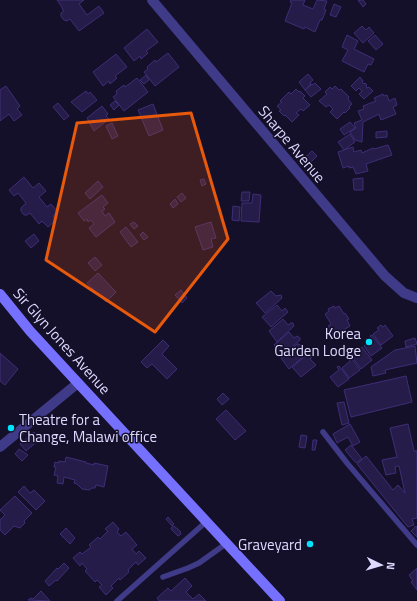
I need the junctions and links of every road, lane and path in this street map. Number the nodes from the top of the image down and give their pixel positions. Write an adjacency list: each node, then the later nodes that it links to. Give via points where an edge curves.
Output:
1 (152, 0): 3 (street, Sharpe Avenue, via 385,276 404,293)
2 (0, 294): 4 (main road, Sir Glyn Jones Avenue)
3 (417, 298)
4 (78, 383): 6 (street); 7 (main road, Sir Glyn Jones Avenue)
5 (323, 432): 9 (lane)
6 (0, 447)
7 (207, 521): 8 (main road, Sir Glyn Jones Avenue); 11 (lane)
8 (227, 543): 10 (lane, via 199,563); 12 (main road, Sir Glyn Jones Avenue)
9 (417, 545)
10 (162, 577)
11 (118, 601)
12 (280, 601)

